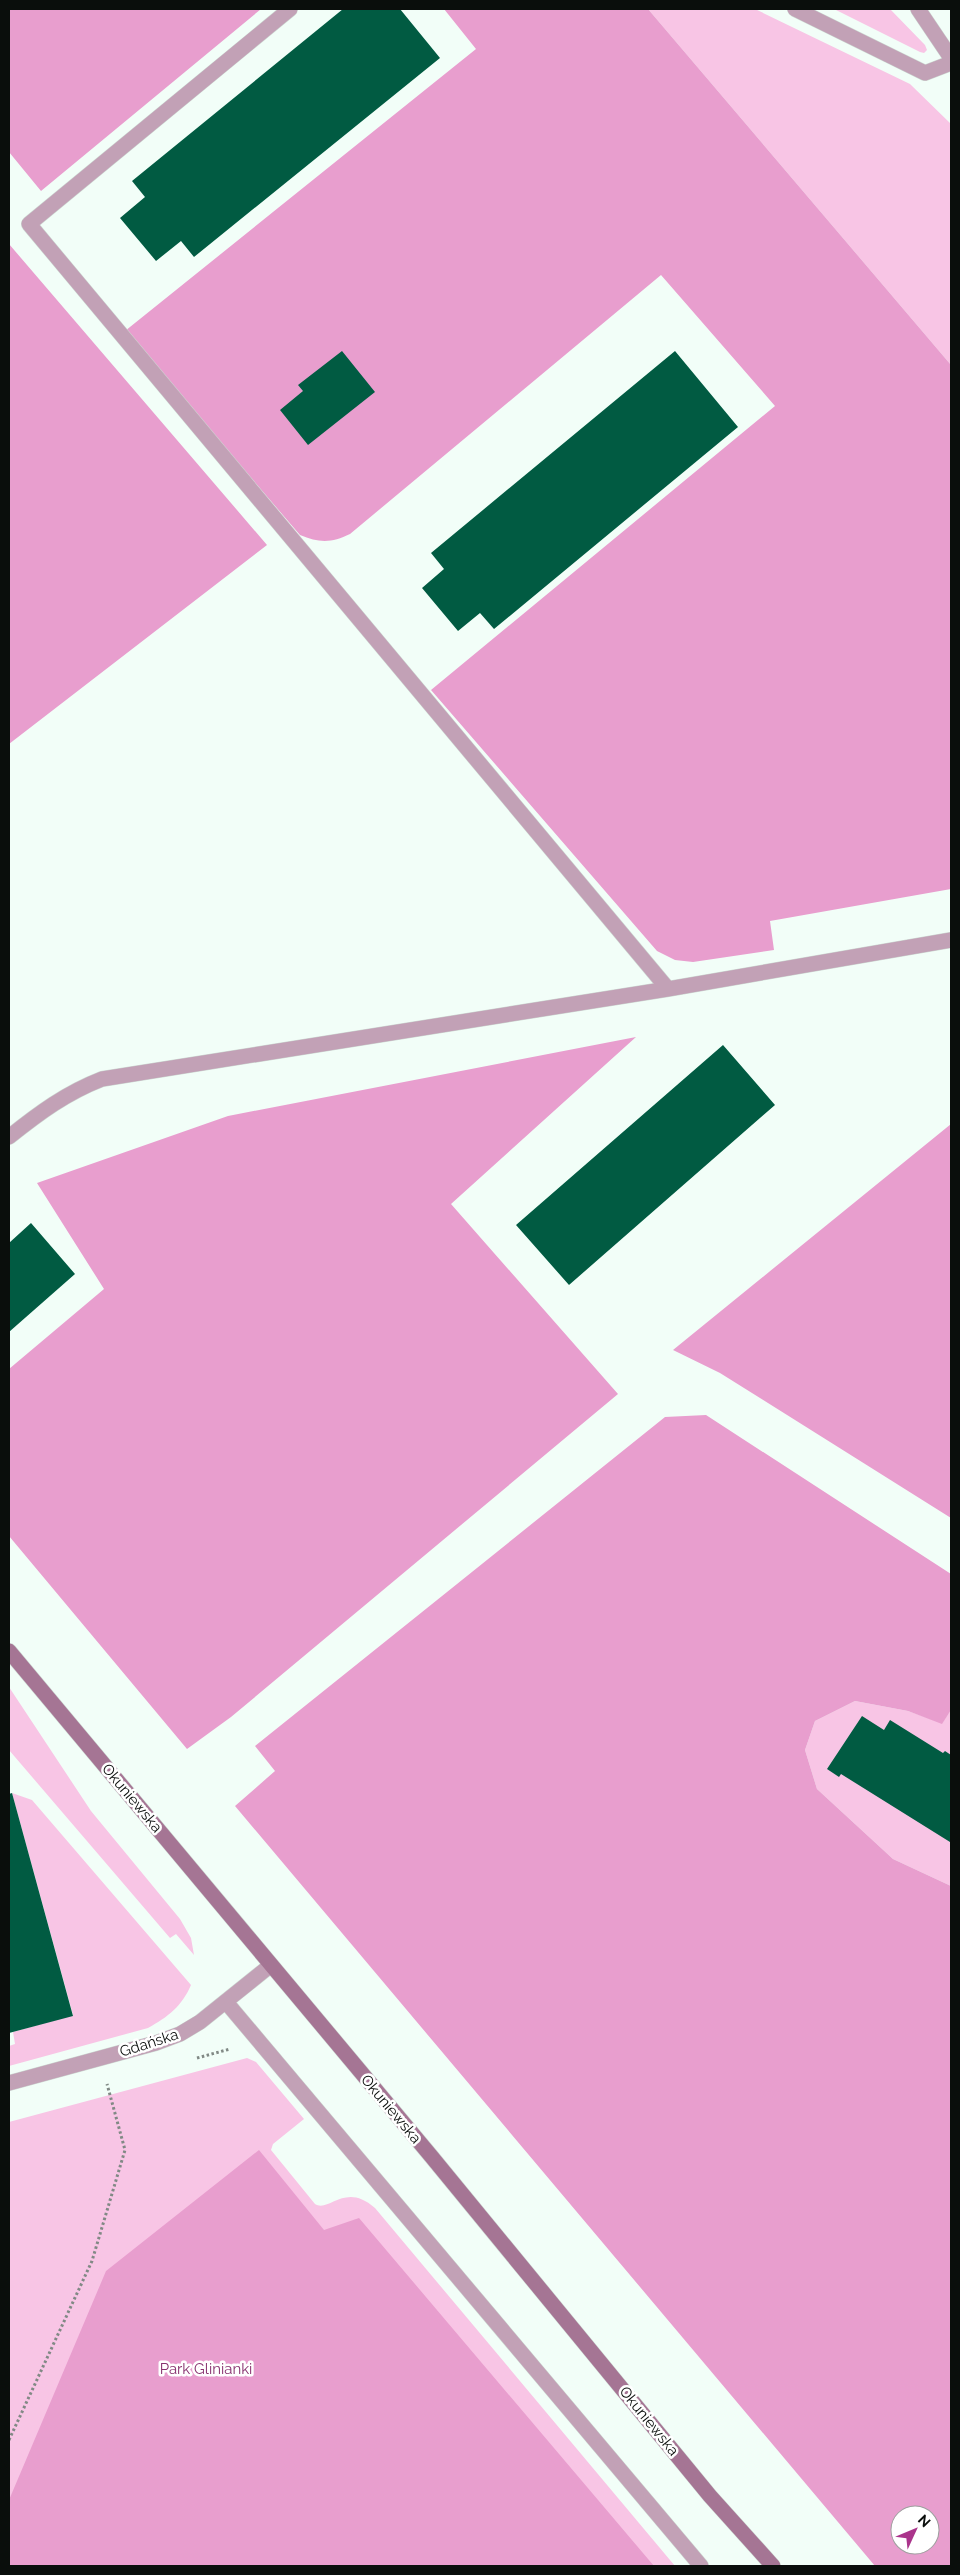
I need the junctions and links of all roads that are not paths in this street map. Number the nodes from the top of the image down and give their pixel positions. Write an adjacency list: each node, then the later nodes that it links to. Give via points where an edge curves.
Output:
1 (290, 9): 7 (street, via 29,224)
2 (795, 9): 5 (street, via 925,73)
3 (918, 9): 4 (street)
4 (951, 58)
5 (951, 62)
6 (951, 940): 7 (street)
7 (668, 989): 8 (street, via 102,1079 74,1090)
8 (9, 1137)
9 (9, 1651): 10 (main road, Okuniewska)
10 (271, 1965): 11 (street, Gdańska); 14 (main road, Okuniewska, via 710,2496)
11 (226, 2002): 12 (street, Gdańska, via 200,2022 156,2043); 13 (street)
12 (9, 2083)
13 (701, 2566)
14 (773, 2566)

